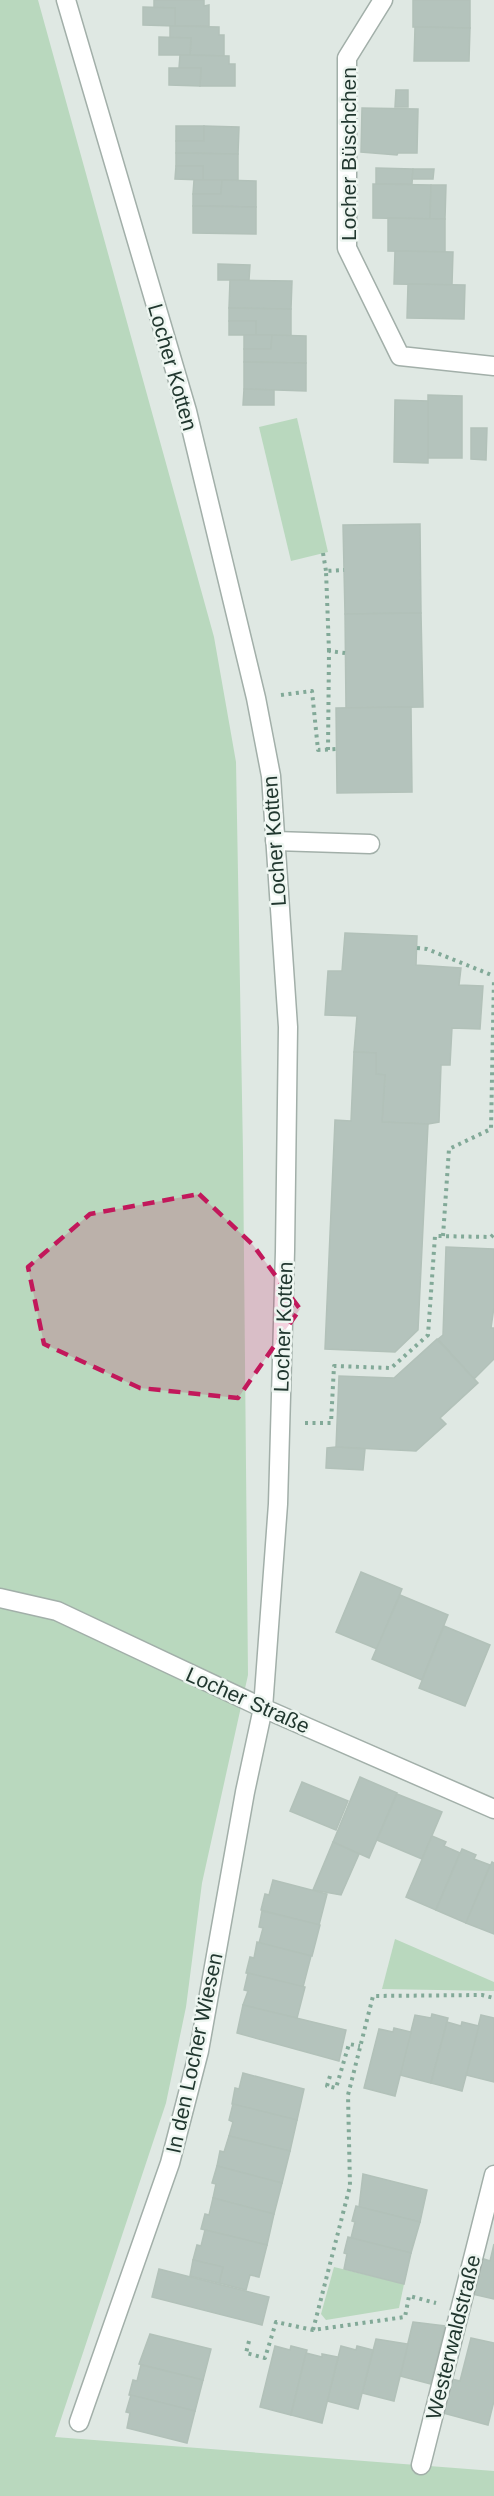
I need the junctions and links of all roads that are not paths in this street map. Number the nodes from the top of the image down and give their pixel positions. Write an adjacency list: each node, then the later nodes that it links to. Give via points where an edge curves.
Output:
1 (66, 0): 4 (street, Locher Kotten, via 187,411 256,698 271,776)
2 (383, 0): 3 (street, Locher Büschchen, via 347,58 347,248 400,356)
3 (494, 366)
4 (275, 841): 5 (street); 7 (street, Locher Kotten, via 288,1027 285,1251 278,1504)
5 (370, 844)
6 (0, 1598): 7 (street, Locher Straße, via 57,1611)
7 (263, 1708): 8 (street, Locher Straße); 10 (street, In den Locher Wiesen, via 196,2062 170,2163)
8 (494, 1809)
9 (494, 2175): 11 (street, Westerwaldstraße)
10 (79, 2422)
11 (421, 2465)

